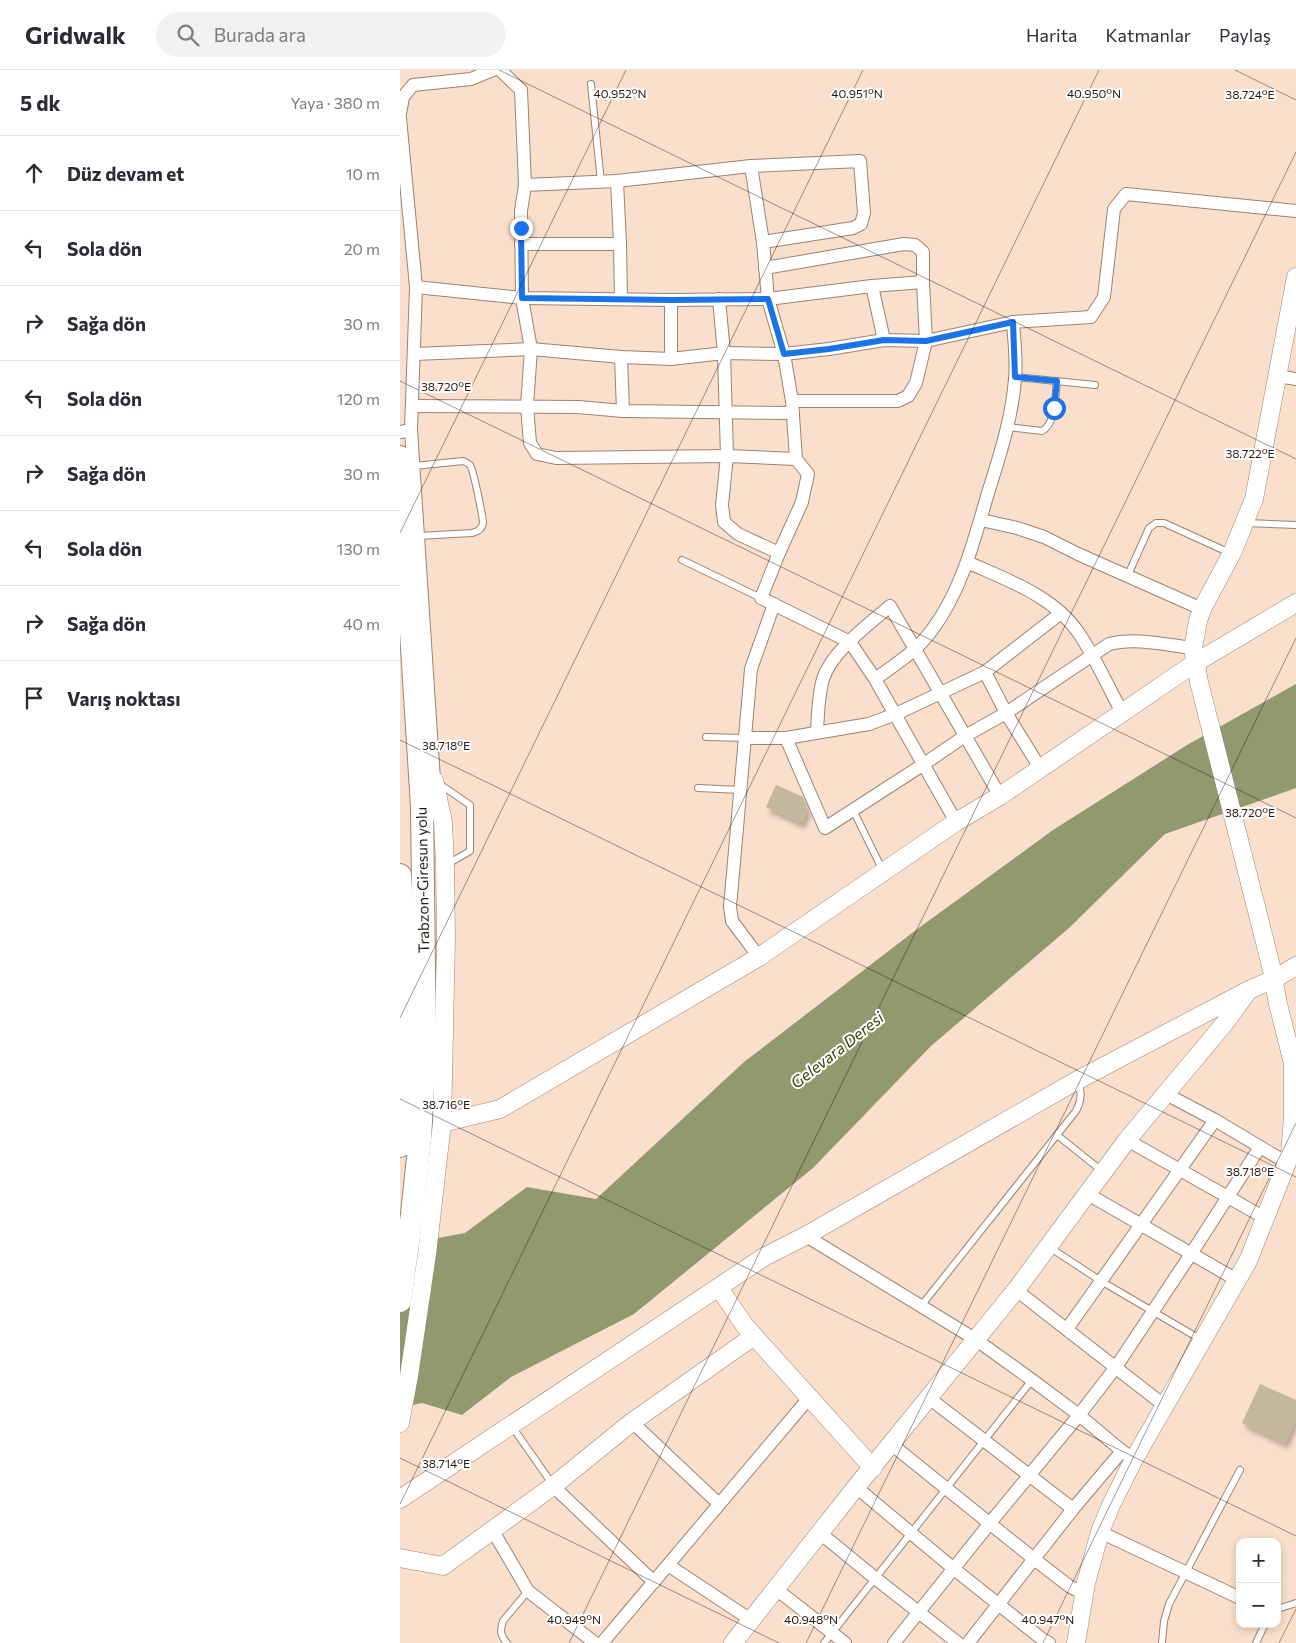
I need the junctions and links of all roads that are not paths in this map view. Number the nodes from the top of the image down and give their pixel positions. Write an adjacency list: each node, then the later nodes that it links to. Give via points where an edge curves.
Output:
1 (493, 70): 4 (street, via 470,78 413,85 403,97)
2 (500, 70): 8 (street, via 521,90)
3 (591, 84): 7 (lane)
4 (400, 116): 17 (street)
5 (751, 166): 6 (street); 10 (street); 10 (street, via 860,161 864,213 861,224)
6 (617, 181): 7 (street); 12 (street)
7 (601, 182): 8 (street)
8 (525, 186): 11 (street, via 521,211)
9 (1296, 211): 23 (street, via 1126,194 1114,209 1104,297 1091,317)
10 (764, 242): 13 (street)
11 (522, 244): 12 (street); 18 (street)
12 (620, 244): 19 (street)
13 (765, 268): 15 (street, via 904,244 915,245 923,252); 21 (street)
14 (1296, 277): 32 (street)
15 (923, 282): 16 (street); 25 (street)
16 (872, 286): 21 (street); 24 (street)
17 (416, 287): 18 (street); 28 (street)
18 (522, 298): 19 (street); 26 (street)
19 (621, 299): 22 (street)
20 (719, 299): 21 (street); 22 (street); 27 (street)
21 (768, 299): 29 (street)
22 (671, 300): 31 (street)
23 (1013, 322): 25 (street); 33 (street)
24 (884, 340): 25 (street); 29 (street)
25 (926, 341): 39 (street, via 916,383 908,396 898,401)
26 (531, 349): 28 (street); 30 (street); 38 (street)
27 (724, 353): 29 (street); 31 (street); 41 (street)
28 (414, 354): 37 (street)
29 (784, 354): 39 (street)
30 (621, 357): 31 (street); 40 (street)
31 (671, 359)
32 (1278, 376): 34 (street); 48 (street, via 1254,499)
33 (1015, 377): 35 (lane); 42 (street)
34 (1296, 379)
35 (1057, 381): 36 (lane); 42 (lane, via 1052,422 1047,428 1042,431)
36 (1094, 385)
37 (412, 406): 38 (street); 43 (street)
38 (527, 406): 40 (street); 44 (street, via 530,443 537,454 556,458)
39 (792, 407): 41 (street); 45 (street)
40 (624, 411): 41 (street)
41 (725, 411): 44 (street)
42 (1008, 426): 47 (street)
43 (406, 431): 46 (street)
44 (726, 456): 45 (street); 51 (street, via 722,505 724,522 738,534)
45 (796, 459): 51 (street, via 808,474 802,502)
46 (407, 461): 50 (street); 50 (lane, via 468,463 474,475 483,522 479,530 472,533); 78 (highway, Trabzon-Giresun yolu)
47 (980, 520): 54 (street); 55 (street, via 1044,536)
48 (1245, 523): 49 (lane); 52 (street)
49 (1296, 526)
50 (418, 536): 78 (street)
51 (780, 553): 56 (street)
52 (1232, 554): 55 (lane, via 1164,523 1156,523 1149,528); 59 (street)
53 (682, 560): 56 (lane)
54 (967, 562): 60 (street, via 1030,591); 62 (street, via 946,609)
55 (1128, 575): 59 (street)
56 (760, 598): 58 (street)
57 (1296, 603): 64 (street)
58 (774, 604): 61 (street); 74 (street, via 751,669)
59 (1202, 609): 64 (street)
60 (1061, 613): 63 (street, via 1080,634); 65 (street)
61 (850, 642): 62 (street, via 890,606); 66 (street); 71 (street, via 840,650 823,678)
62 (916, 650): 66 (street); 67 (street)
63 (1091, 655): 64 (street, via 1109,644 1135,641); 68 (street); 70 (street)
64 (1194, 656): 68 (street); 89 (street)
65 (985, 672): 67 (street); 70 (street)
66 (875, 679): 69 (street)
67 (941, 692): 69 (street); 72 (street)
68 (1122, 712): 77 (street)
69 (896, 714): 71 (street, via 869,724); 76 (street)
70 (1006, 714): 72 (street); 77 (street)
71 (817, 732): 75 (street)
72 (965, 736): 76 (street); 81 (street)
73 (706, 737): 74 (lane)
74 (746, 738): 75 (street); 80 (street)
75 (786, 738): 82 (street, via 825,828)
76 (924, 764): 82 (street); 83 (street)
77 (1040, 768): 81 (street)
78 (426, 775): 84 (street, via 444,822); 84 (lane, via 470,805 470,851); 105 (highway, Trabzon-Giresun yolu, via 422,817 425,1048 420,1139)
79 (698, 788): 80 (lane)
80 (740, 790): 87 (street, via 730,907 732,921)
81 (1000, 796): 83 (street)
82 (853, 810): 85 (lane)
83 (956, 822): 85 (street)
84 (445, 866): 95 (street)
85 (883, 872): 87 (street)
86 (400, 875): 98 (highway, Trabzon-Giresun yolu, via 407,1023)
87 (759, 957): 95 (street, via 500,1109)
88 (1296, 966): 89 (street)
89 (1273, 974): 90 (street); 93 (street, via 1293,1063)
90 (1249, 990): 91 (street); 92 (street)
91 (1076, 1080): 96 (lane, via 1081,1091 1078,1106); 108 (street)
92 (1166, 1094): 94 (street); 97 (street)
93 (1295, 1117): 100 (street)
94 (1215, 1120): 99 (street); 101 (street)
95 (442, 1124): 105 (street)
96 (1057, 1135): 102 (lane); 116 (lane)
97 (1127, 1140): 101 (street); 102 (street)
98 (400, 1146)
99 (1260, 1147): 100 (street); 104 (street)
100 (1287, 1163): 106 (street)
101 (1180, 1170): 104 (street); 107 (street)
102 (1102, 1172): 103 (street)
103 (1086, 1193): 107 (street); 109 (street)
104 (1228, 1197): 106 (street); 110 (street)
105 (422, 1214): 115 (highway, Trabzon-Giresun yolu); 129 (street, via 409,1376)
106 (1265, 1218): 111 (street, via 1248,1262)
107 (1141, 1225): 110 (street); 112 (street)
108 (806, 1235): 113 (street, via 764,1257); 116 (street)
109 (1048, 1246): 112 (lane); 114 (street)
110 (1191, 1254): 111 (street); 117 (street)
111 (1237, 1280): 121 (street)
112 (1101, 1281): 117 (lane); 118 (street)
113 (718, 1288): 119 (street); 130 (street)
114 (1016, 1290): 118 (street); 120 (street)
115 (400, 1301)
116 (921, 1306): 120 (street)
117 (1153, 1312): 121 (lane); 122 (street)
118 (1067, 1329): 122 (street)
119 (754, 1336): 124 (street); 128 (street)
120 (975, 1339): 123 (street); 125 (street)
121 (1203, 1341): 126 (street)
122 (1116, 1367): 126 (street); 127 (street)
123 (1032, 1380): 127 (street); 131 (lane)
124 (809, 1398): 134 (street); 141 (street)
125 (930, 1398): 131 (street); 132 (street)
126 (1165, 1406): 133 (street)
127 (1079, 1416): 133 (street); 136 (street)
128 (632, 1422): 137 (street); 141 (street)
129 (400, 1423)
130 (511, 1425): 137 (lane); 140 (street)
131 (985, 1441): 136 (street); 139 (lane)
132 (891, 1444): 134 (street); 139 (street)
133 (1128, 1455): 142 (street); 145 (street)
134 (873, 1468): 138 (street)
135 (1240, 1470): 152 (lane)
136 (1030, 1476): 142 (street); 143 (street)
137 (553, 1486): 144 (street); 154 (street)
138 (856, 1487): 146 (street); 147 (street)
139 (946, 1489): 143 (street); 147 (lane)
140 (400, 1499)
141 (719, 1504): 150 (street)
142 (1072, 1509): 149 (street)
143 (990, 1523): 149 (street); 151 (street)
144 (493, 1531): 148 (street, via 443,1566); 156 (street)
145 (1100, 1532): 152 (street); 157 (street)
146 (820, 1533): 153 (street); 155 (street)
147 (911, 1533): 151 (street); 153 (lane)
148 (400, 1558)
149 (1034, 1559): 157 (street); 160 (street)
150 (668, 1565): 154 (street); 163 (street)
151 (954, 1569): 160 (street); 162 (street)
152 (1186, 1573): 158 (street); 177 (lane, via 1169,1604)
153 (875, 1578): 162 (street); 165 (lane)
154 (654, 1582): 170 (street)
155 (776, 1588): 163 (street); 165 (street)
156 (528, 1591): 168 (lane, via 504,1621 501,1635); 169 (street)
157 (1084, 1594): 176 (street)
158 (1236, 1596)
159 (1296, 1603): 161 (lane)
160 (998, 1604): 167 (street); 175 (street)
161 (1281, 1608)
162 (918, 1612): 173 (street); 174 (street)
163 (751, 1620): 166 (street)
164 (1263, 1628): 178 (lane)
165 (832, 1632): 171 (lane); 172 (street)
166 (740, 1641)
167 (1044, 1642)
168 (507, 1643)
169 (595, 1643)
170 (602, 1643)
171 (824, 1643)
172 (845, 1643)
173 (894, 1643)
174 (958, 1643)
175 (968, 1643)
176 (1076, 1643)
177 (1162, 1643)
178 (1256, 1643)

